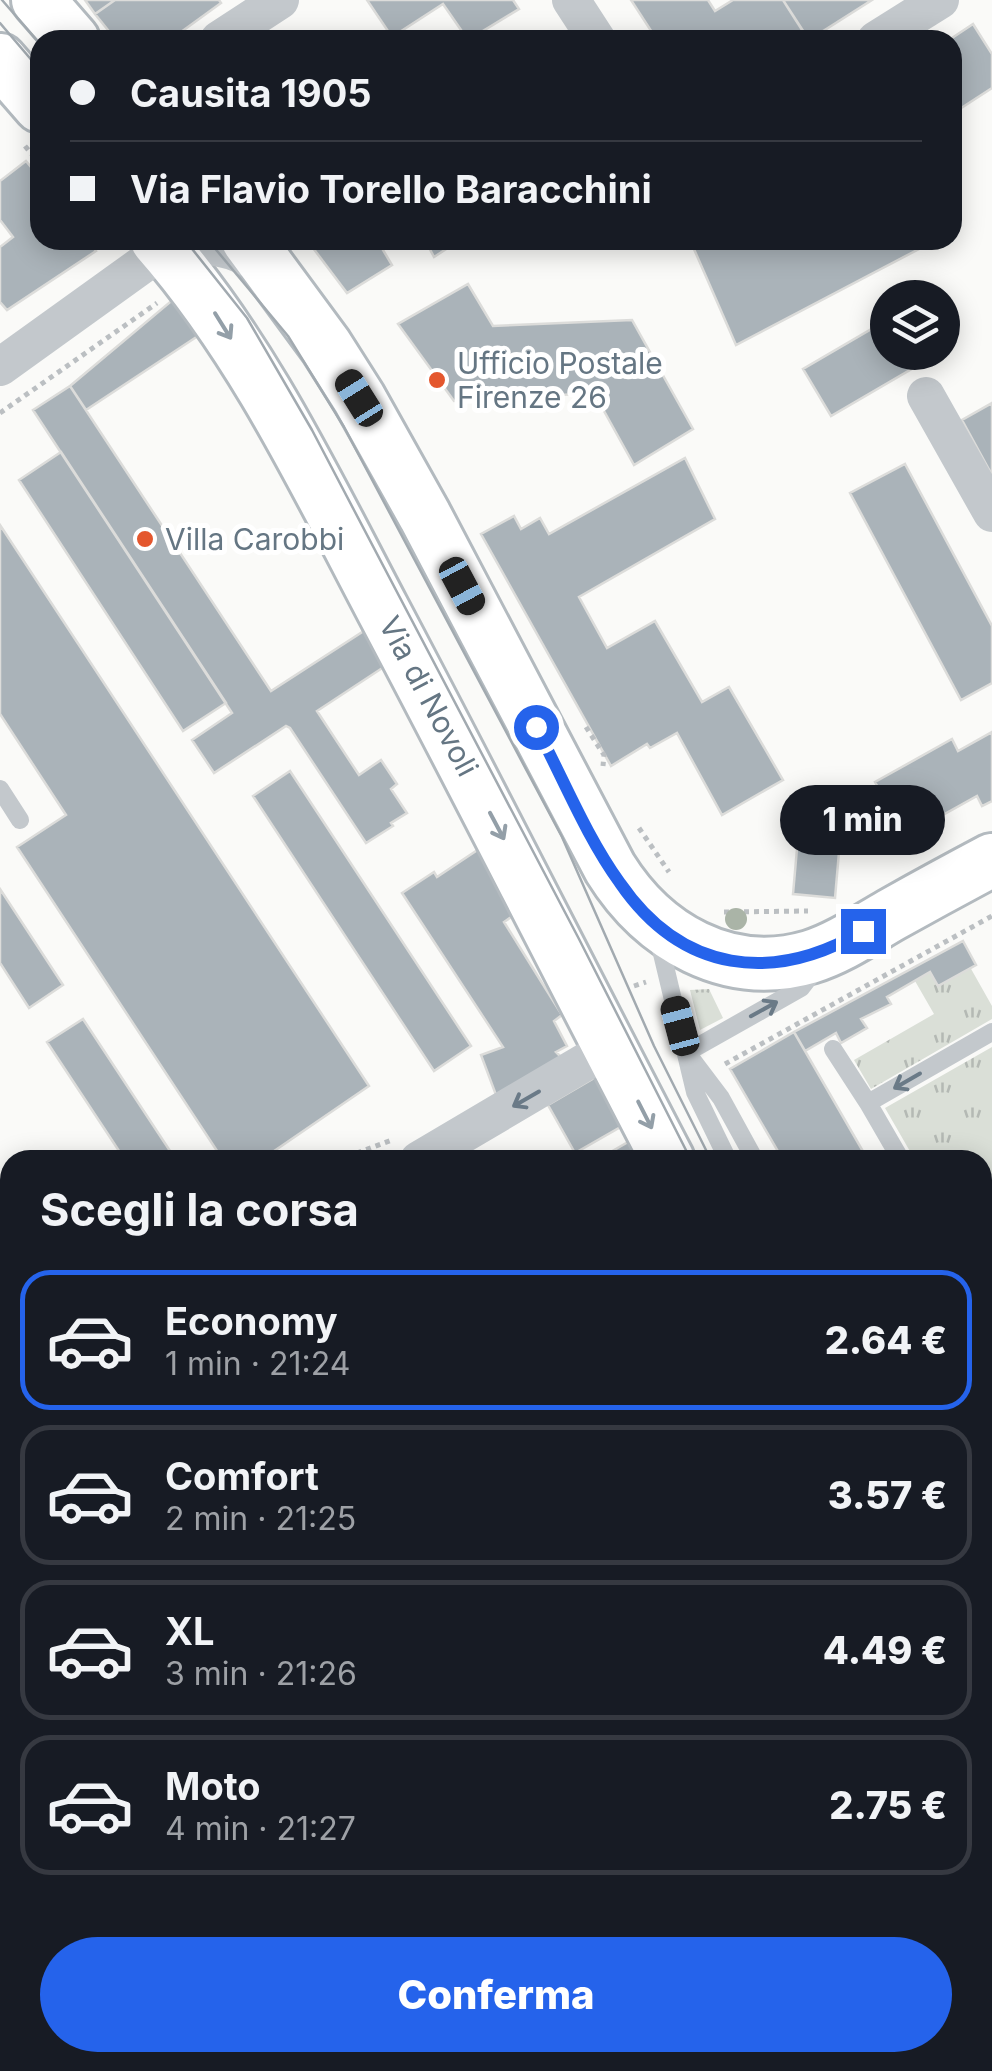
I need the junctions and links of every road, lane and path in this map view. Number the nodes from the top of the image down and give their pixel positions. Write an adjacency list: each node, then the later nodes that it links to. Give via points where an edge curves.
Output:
1 (38, 0): 5 (street)
2 (280, 0): 6 (street)
3 (571, 0): 7 (street)
4 (940, 0): 8 (street)
5 (64, 30)
6 (234, 30)
7 (590, 30)
8 (892, 30)
9 (0, 60): 10 (street)
10 (30, 94)
11 (231, 250): 13 (street, via 254,260)
12 (165, 256): 14 (street); 16 (path); 29 (street, Via di Novoli, one-way to 29, via 209,304 279,414)
13 (260, 256): 24 (street, via 359,398 610,868 635,903)
14 (0, 367)
15 (926, 396): 17 (street)
16 (0, 413)
17 (992, 513)
18 (604, 755): 19 (path)
19 (604, 768)
20 (0, 789): 21 (lane)
21 (20, 820)
22 (639, 827): 24 (path)
23 (992, 860): 27 (street)
24 (666, 903): 27 (street, via 696,949 741,963 783,963); 31 (lane, via 664,968)
25 (713, 912): 27 (path)
26 (992, 916): 32 (path)
27 (822, 931): 31 (lane, one-way to 27, via 801,988)
28 (992, 1032): 33 (lane, one-way to 33)
29 (609, 1048): 34 (street, one-way to 34); 35 (street, Via di Novoli, one-way to 35)
30 (833, 1049): 33 (lane)
31 (686, 1053): 36 (lane); 37 (lane)
32 (718, 1068)
33 (868, 1103): 38 (lane)
34 (436, 1150)
35 (663, 1150)
36 (723, 1150)
37 (750, 1150)
38 (895, 1150)

